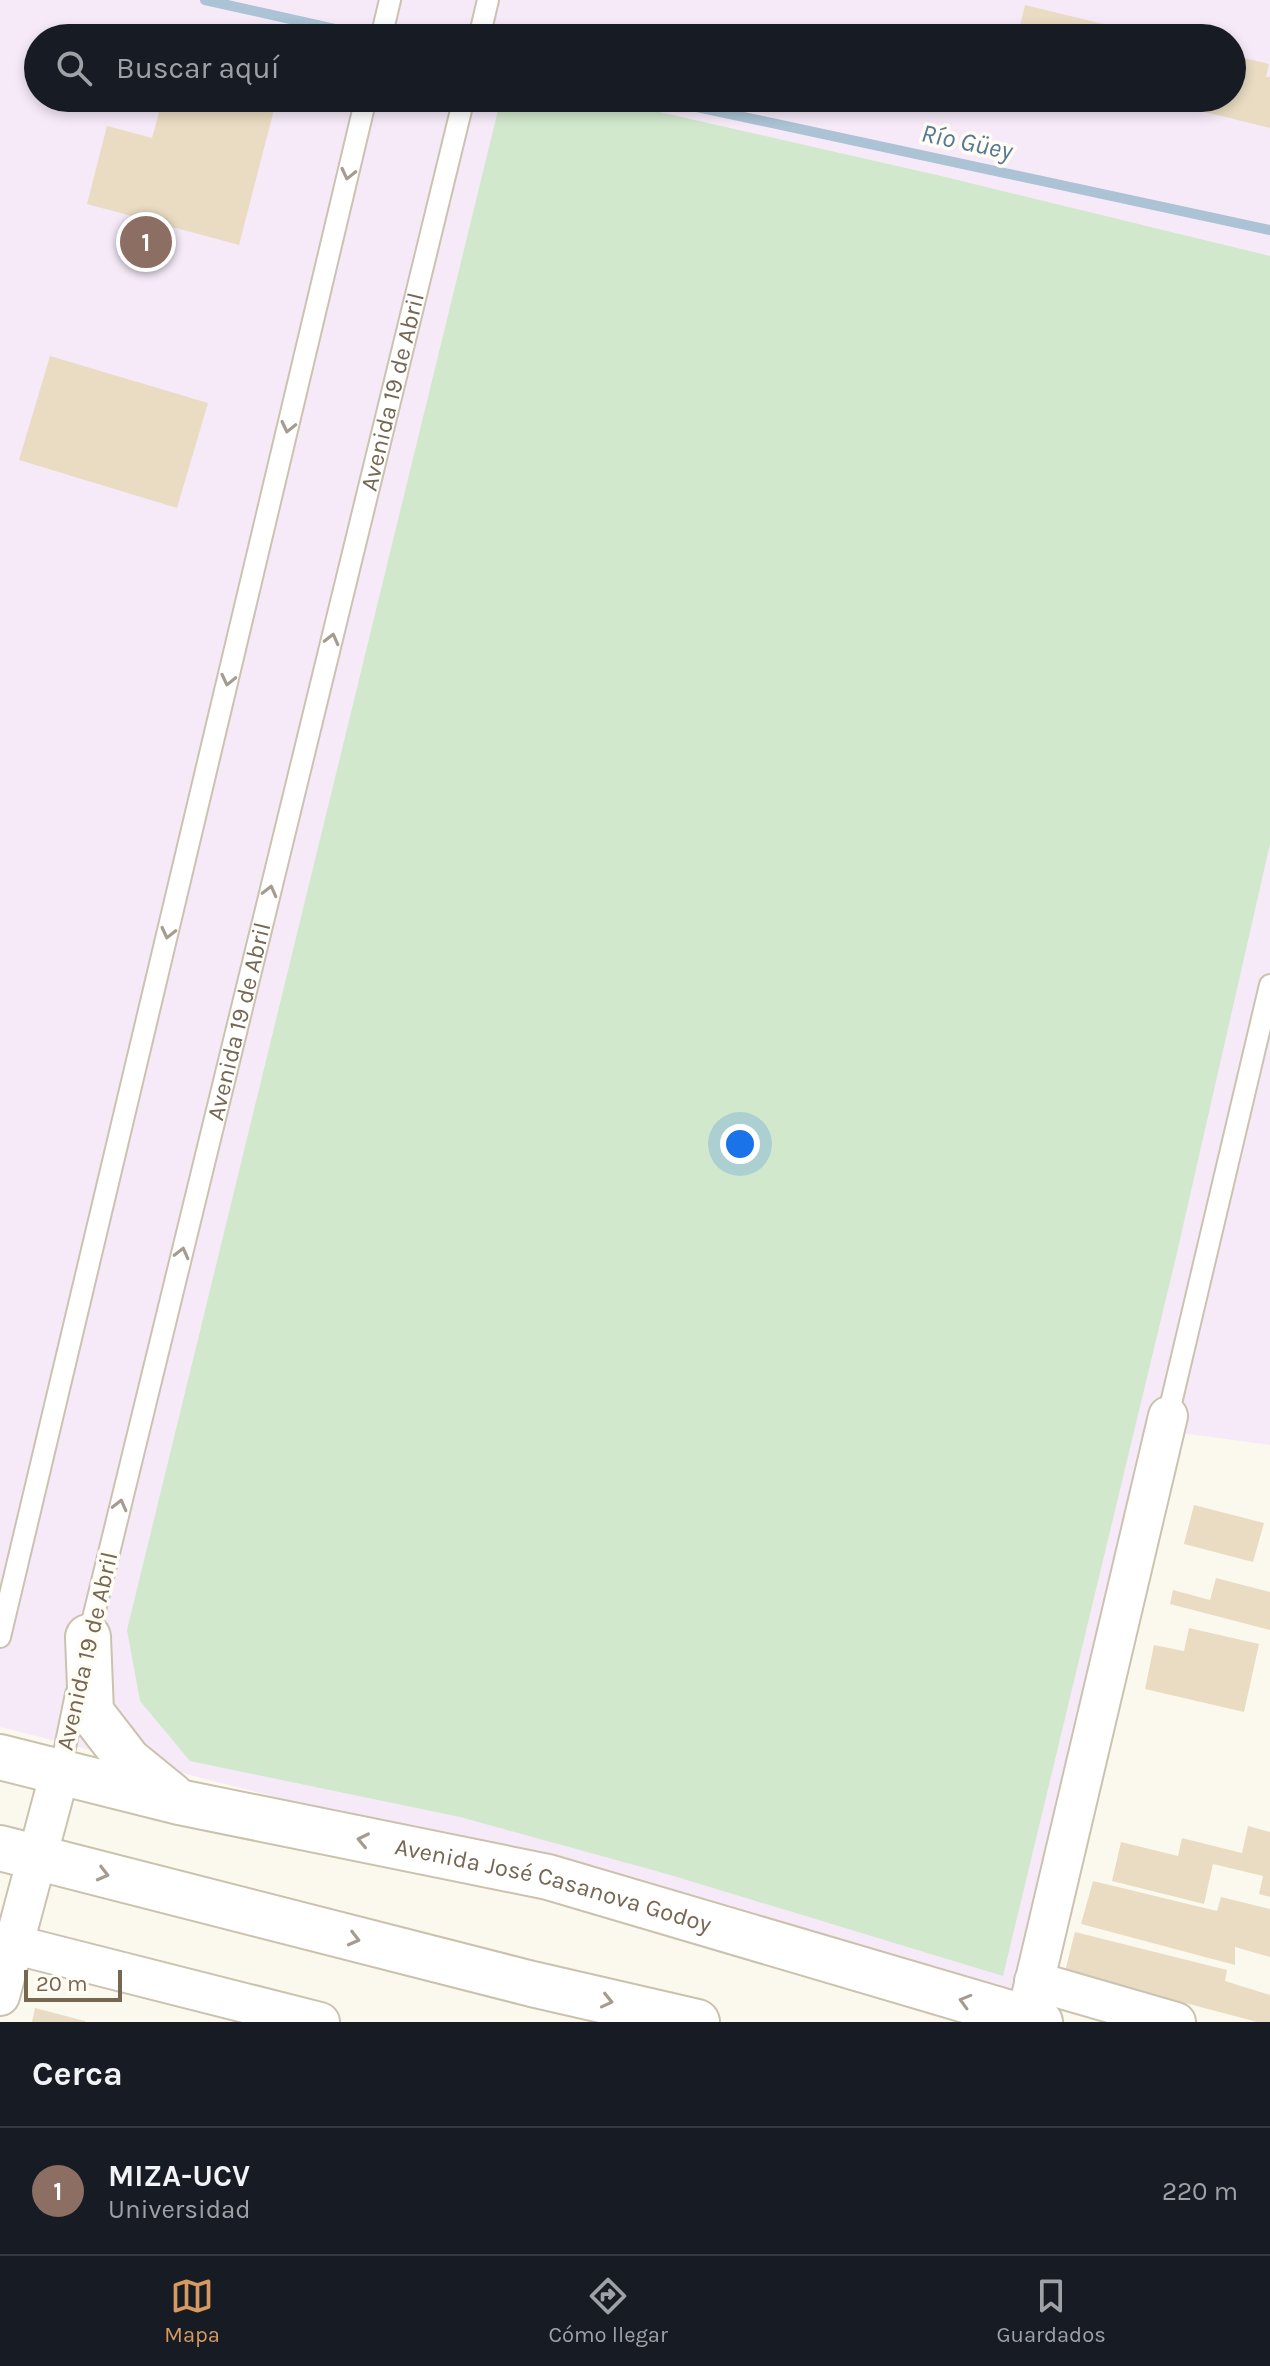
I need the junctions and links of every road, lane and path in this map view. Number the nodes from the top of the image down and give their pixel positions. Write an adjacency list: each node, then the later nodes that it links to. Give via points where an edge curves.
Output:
1 (390, 0): 3 (lane)
2 (488, 1): 4 (lane)
3 (384, 24)
4 (482, 24)
5 (363, 112): 10 (lane, one-way to 10)
6 (461, 112): 11 (lane, Avenida 19 de Abril, one-way to 6)
7 (1270, 985): 8 (lane)
8 (1266, 1024): 9 (lane)
9 (1168, 1416): 18 (street)
10 (0, 1637)
11 (88, 1637): 13 (lane, Avenida 19 de Abril); 14 (street, via 91,1712 128,1760)
12 (0, 1757): 13 (street, Avenida José Casanova Godoy)
13 (60, 1772): 14 (street, Avenida José Casanova Godoy); 15 (street, Avenida 19 de Abril)
14 (179, 1802): 18 (street, Avenida José Casanova Godoy, one-way to 14, via 548,1877)
15 (18, 1852): 16 (street, Avenida 19 de Abril); 20 (street, one-way to 20)
16 (12, 1944): 17 (street, Avenida 19 de Abril); 19 (street)
17 (0, 1996)
18 (1031, 2011): 21 (street)
19 (320, 2022)
20 (697, 2022)
21 (1176, 2022)

